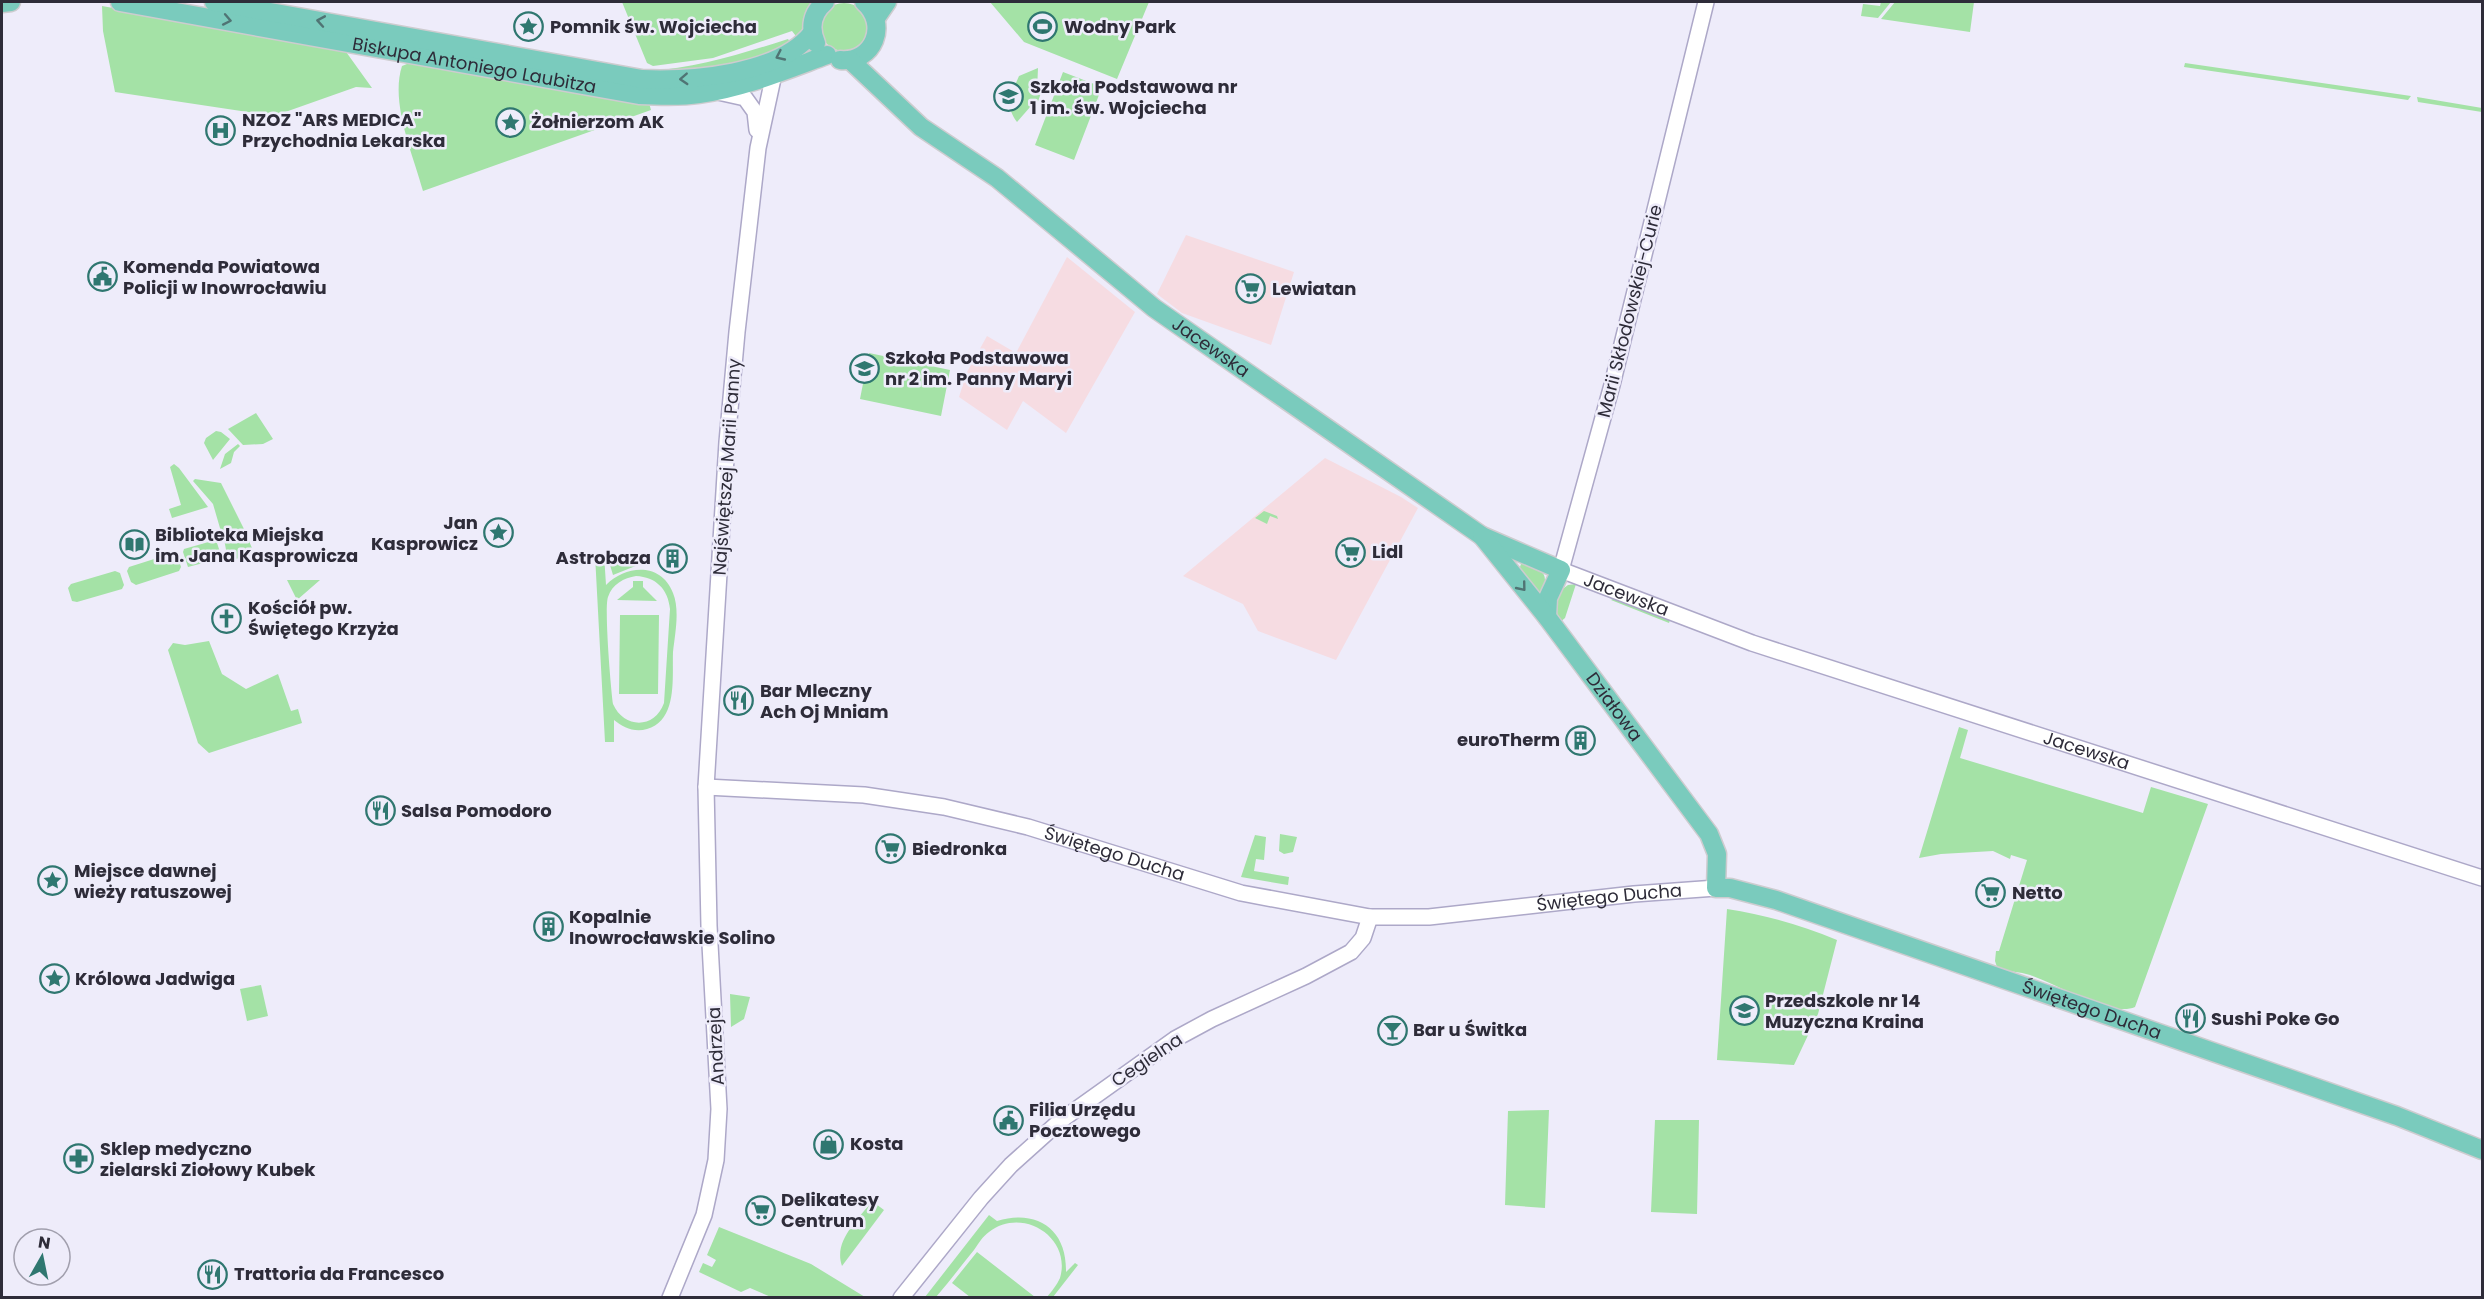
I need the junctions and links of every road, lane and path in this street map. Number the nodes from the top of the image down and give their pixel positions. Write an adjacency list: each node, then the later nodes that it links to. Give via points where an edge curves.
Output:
1 (11, 2): 8 (main road)
2 (120, 2): 16 (main road, Biskupa Antoniego Laubitza, one-way to 16, via 620,92 668,96)
3 (214, 2): 10 (main road, Biskupa Antoniego Laubitza, one-way to 3, via 784,54 742,69 696,78 642,79)
4 (824, 2): 10 (main road, via 813,19)
5 (864, 2): 9 (main road)
6 (888, 2): 9 (main road)
7 (1706, 2): 19 (street, Marii Skłodowskiej-Curie, via 1612,385)
8 (2, 3)
9 (876, 18): 11 (main road, via 878,29)
10 (812, 33): 12 (main road)
11 (869, 50): 13 (main road); 15 (main road, Jacewska)
12 (827, 56): 13 (main road); 14 (main road, Biskupa Antoniego Laubitza)
13 (850, 60): 15 (main road, Jacewska)
14 (774, 74): 16 (main road, Biskupa Antoniego Laubitza); 17 (street, Najświętszej Marii Panny)
15 (885, 91): 18 (main road, Jacewska, via 921,127 997,178 1154,308)
16 (716, 92): 17 (street, Najświętszej Marii Panny, via 737,94 749,103 755,112)
17 (758, 148): 21 (street, Najświętszej Marii Panny, via 727,442)
18 (1482, 536): 19 (main road, Jacewska); 20 (main road, Działowa, one-way to 20)
19 (1561, 570): 20 (main road, Marii Skłodowskiej-Curie, via 1548,598); 22 (street, Jacewska, via 1752,644)
20 (1547, 617): 23 (main road, Działowa, via 1709,834 1717,854)
21 (706, 787): 24 (street, Świętego Ducha, via 864,795 944,807 1028,827 1241,893); 26 (street, Andrzeja, via 719,1109 716,1160 704,1215)
22 (2482, 878)
23 (1716, 888): 24 (street, Świętego Ducha, via 1429,917); 25 (main road, Świętego Ducha, via 1743,891 1787,904 2387,1112)
24 (1370, 917): 27 (street, Cegielna, via 1363,938 1351,952 1175,1039 1060,1121 981,1198)
25 (2482, 1150)
26 (670, 1298)
27 (901, 1298)

